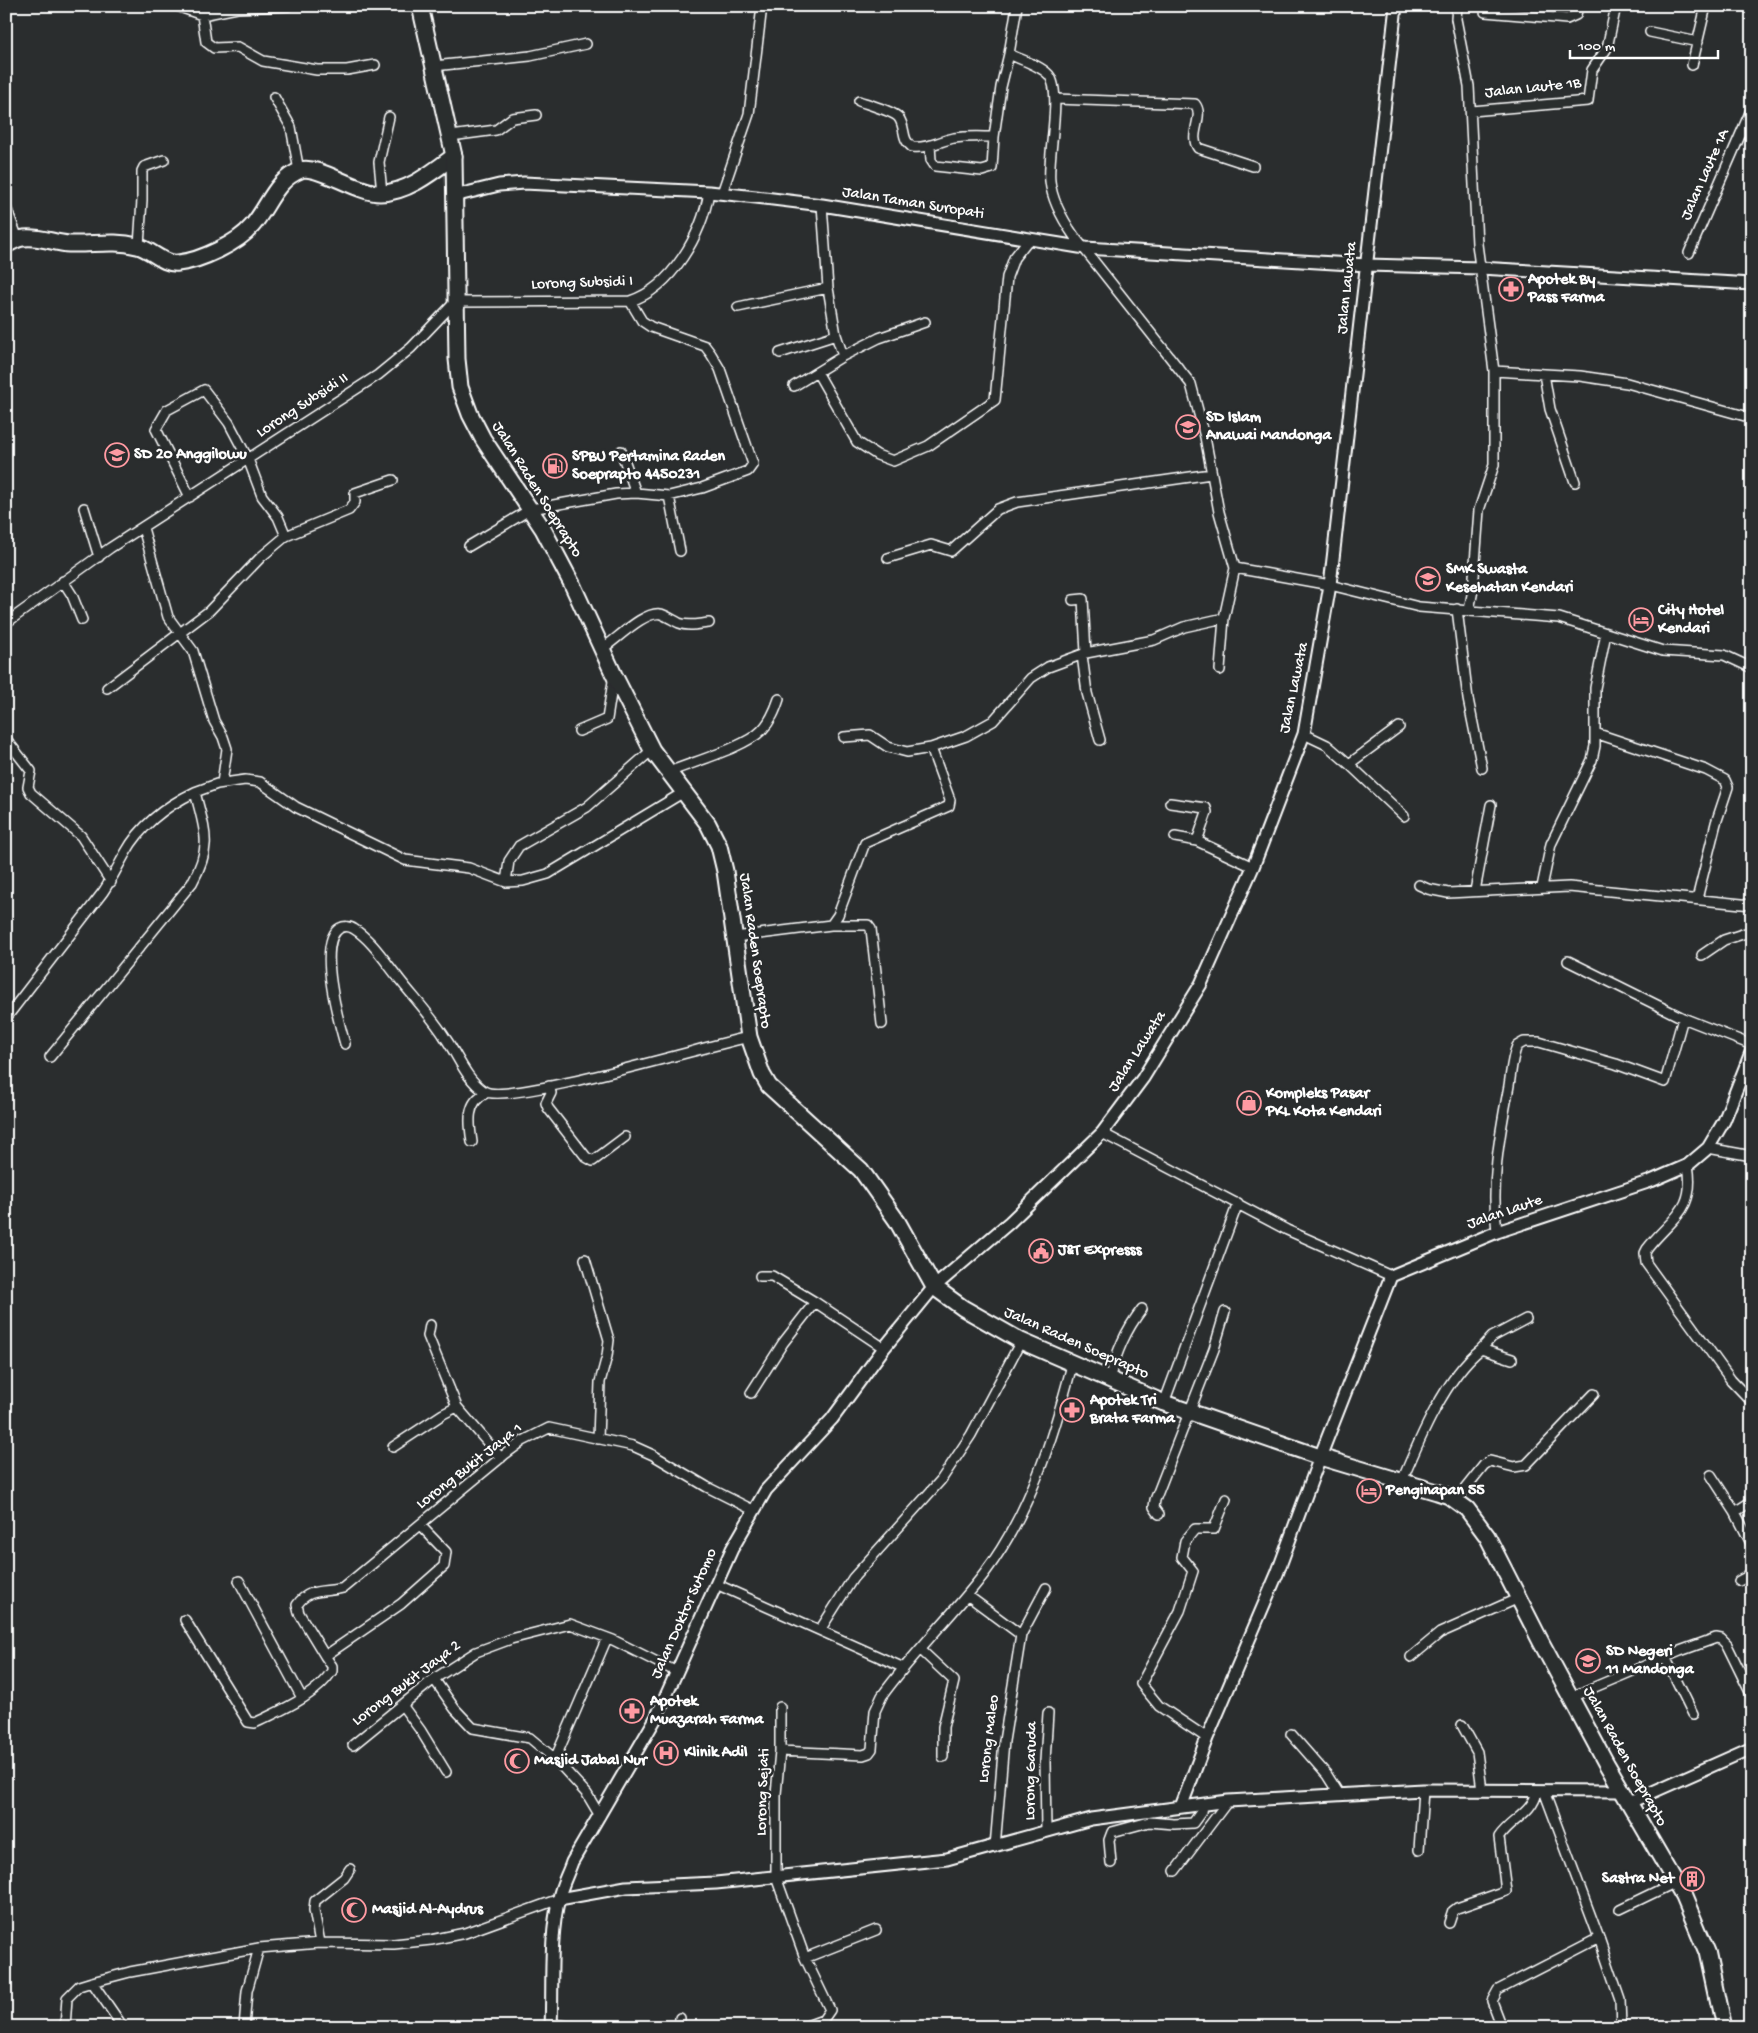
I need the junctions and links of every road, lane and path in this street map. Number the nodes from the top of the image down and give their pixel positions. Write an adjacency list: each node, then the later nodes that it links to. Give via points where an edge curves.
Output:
1 (177, 6): 13 (street)
2 (288, 6): 11 (street)
3 (420, 6): 20 (main road, Jalan Raden Soeprapto)
4 (762, 6): 37 (street, via 750,114)
5 (1017, 6): 17 (street)
6 (1396, 6): 46 (street, Jalan Lawata)
7 (1457, 6): 25 (street, via 1456,19)
8 (1578, 6): 12 (street, via 1576,15 1567,19)
9 (1616, 6): 25 (street, Jalan Laute 1B, via 1607,48 1592,70 1588,101)
10 (1706, 6): 15 (street)
11 (238, 7): 13 (street)
12 (1485, 12)
13 (202, 15): 19 (street, via 206,42 214,48 238,47 263,61 317,70)
14 (1650, 32): 15 (street)
15 (1698, 42): 18 (street)
16 (586, 44): 20 (street, via 530,56)
17 (1009, 54): 22 (street, via 1044,70 1054,84); 29 (street)
18 (1692, 65)
19 (375, 66)
20 (434, 66): 28 (main road, Jalan Raden Soeprapto)
21 (274, 97): 34 (street, via 291,127)
22 (1055, 99): 33 (street, via 1195,104 1199,110 1196,145); 44 (street, via 1050,178 1052,194 1066,224)
23 (858, 100): 30 (street, via 897,115 904,139 912,147)
24 (1752, 108): 45 (street, Jalan Laute 1A)
25 (1472, 111): 47 (street)
26 (536, 115): 28 (street, via 512,118 494,131)
27 (389, 117): 36 (street, via 379,162)
28 (451, 136): 31 (main road, Jalan Raden Soeprapto)
29 (994, 137): 30 (street, via 955,138); 30 (street, via 992,168 982,171 935,166)
30 (930, 146)
31 (454, 156): 36 (main road, via 422,179); 38 (main road, Jalan Raden Soeprapto)
32 (164, 160): 43 (street, via 146,166 142,171)
33 (1253, 166)
34 (299, 171): 36 (main road, via 313,170 352,187); 43 (main road, via 283,181 246,232 223,247 177,264)
35 (709, 192): 37 (street, Jalan Taman Suropati); 38 (street, Jalan Taman Suropati, via 524,183 499,185); 50 (street, Lorong Subsidi I, via 703,219 687,251 655,288)
36 (382, 193)
37 (722, 194): 39 (street, Jalan Taman Suropati)
38 (454, 196): 51 (main road, Jalan Raden Soeprapto)
39 (822, 205): 41 (street, Jalan Taman Suropati); 49 (street)
40 (6, 207): 42 (street)
41 (1029, 240): 44 (street, Jalan Taman Suropati); 58 (street, via 1014,258 1007,277 995,400 928,446 893,461 857,442)
42 (12, 242): 43 (main road, via 37,238 67,244 108,242)
43 (139, 246)
44 (1085, 248): 46 (street, Jalan Taman Suropati); 64 (street, via 1191,384)
45 (1688, 254)
46 (1368, 265): 47 (street, Jalan Taman Suropati); 80 (street, Jalan Lawata)
47 (1480, 268): 48 (street, Jalan Taman Suropati); 57 (street)
48 (1752, 284)
49 (828, 288): 52 (street); 54 (street)
50 (630, 301): 51 (street, Lorong Subsidi I); 68 (street, via 642,320 651,327 705,346 720,369 753,464 748,471 702,488)
51 (455, 302): 63 (street, Lorong Subsidi II, via 395,362); 71 (main road, Jalan Raden Soeprapto, via 460,387 483,439)
52 (738, 307)
53 (925, 322): 56 (street, via 879,338)
54 (836, 335): 55 (street); 56 (street)
55 (780, 353)
56 (843, 356): 58 (street)
57 (1494, 371): 59 (street); 83 (street, via 1494,465 1479,510 1474,583)
58 (817, 372): 60 (street)
59 (1544, 374): 61 (street, via 1627,383); 66 (street, via 1550,409)
60 (794, 386)
61 (1752, 418)
62 (622, 451): 67 (street)
63 (248, 459): 69 (street, Lorong Subsidi II); 69 (street, via 229,423 204,390 167,410 156,430); 73 (street, via 262,496)
64 (1211, 474): 77 (street, via 1017,502 998,508 951,551 931,545); 78 (street)
65 (393, 480): 73 (street, via 355,493 355,502 349,510)
66 (1575, 482)
67 (636, 493): 68 (street); 71 (street)
68 (668, 496): 75 (street)
69 (190, 497): 72 (street, Lorong Subsidi II)
70 (84, 508): 76 (street)
71 (531, 509): 74 (street); 90 (main road, Jalan Raden Soeprapto, via 572,584)
72 (143, 528): 76 (street, Lorong Subsidi II); 88 (street, via 168,617)
73 (286, 536): 88 (street, via 209,611)
74 (469, 546)
75 (680, 551)
76 (99, 557): 79 (street, Lorong Subsidi II)
77 (888, 558)
78 (1235, 568): 80 (street); 84 (street)
79 (63, 581): 85 (street); 86 (street, Lorong Subsidi II)
80 (1330, 585): 82 (street, via 1419,607); 100 (street, Jalan Lawata)
81 (1073, 600): 91 (street, via 1083,599)
82 (1457, 609): 83 (street); 107 (street, via 1468,699)
83 (1468, 610): 89 (street, via 1559,618)
84 (1224, 618): 91 (street, via 1184,627 1154,640); 93 (street)
85 (82, 620)
86 (6, 623)
87 (709, 623): 90 (street, via 690,626 662,614 654,614 634,624)
88 (180, 633): 95 (street); 109 (street, via 193,651 214,721 225,743)
89 (1606, 633): 92 (street, via 1662,652 1724,656); 99 (street, via 1595,688)
90 (602, 649): 94 (main road, Jalan Raden Soeprapto)
91 (1084, 654): 103 (street, via 1088,693); 104 (street, via 1037,673 993,721 980,730)
92 (1752, 668)
93 (1220, 670)
94 (614, 675): 98 (street, via 606,719); 105 (main road, Jalan Raden Soeprapto)
95 (107, 688)
96 (779, 699): 108 (street, via 772,719 760,732)
97 (1399, 727): 106 (street)
98 (579, 731)
99 (1595, 733): 121 (street, via 1592,760 1551,844); 123 (street, via 1706,770 1725,780 1728,787)
100 (1304, 734): 106 (street, via 1327,745); 117 (street, Jalan Lawata)
101 (844, 737): 104 (street, via 870,735 888,748 907,752)
102 (6, 739): 118 (street, via 31,771 28,786 31,793 82,836)
103 (1100, 740)
104 (931, 748): 125 (street, via 950,800 949,806 866,843 838,915)
105 (652, 750): 108 (main road, Jalan Raden Soeprapto); 119 (street, via 587,807 519,846 509,860)
106 (1349, 764): 114 (street)
107 (1482, 768)
108 (669, 772): 111 (main road, Jalan Raden Soeprapto)
109 (222, 783): 110 (street); 119 (street, via 260,782 296,807 405,860 469,868)
110 (195, 792): 118 (street, via 172,803 148,824 127,851); 137 (street, via 206,836 205,855 196,875 168,914)
111 (684, 792): 119 (street, via 548,874 522,882); 127 (main road, Jalan Raden Soeprapto, via 708,824 719,846)
112 (1170, 803): 116 (street, via 1206,808)
113 (1491, 805): 122 (street)
114 (1404, 816)
115 (1175, 837): 116 (street)
116 (1197, 841): 117 (street)
117 (1253, 867): 140 (street, Jalan Lawata, via 1201,984 1144,1078)
118 (110, 882): 130 (street)
119 (506, 882)
120 (1419, 885): 122 (street, via 1438,892)
121 (1542, 887): 122 (street); 123 (street)
122 (1475, 891)
123 (1697, 899): 124 (street)
124 (1752, 904)
125 (831, 925): 127 (street); 132 (street, via 868,924 871,929)
126 (1752, 931): 128 (street, via 1724,940)
127 (735, 937): 133 (main road, Jalan Raden Soeprapto)
128 (1702, 955)
129 (1568, 961): 131 (street)
130 (6, 1018)
131 (1683, 1018): 135 (street); 147 (street, via 1664,1082 1616,1064 1539,1042 1524,1042 1517,1046 1497,1150 1494,1197)
132 (882, 1024)
133 (748, 1037): 138 (street); 151 (main road, Jalan Raden Soeprapto, via 769,1086 861,1170 897,1221)
134 (345, 1044): 139 (street, via 334,1005 330,952 332,937 346,926 359,933 385,961 446,1037 472,1080)
135 (1752, 1044)
136 (1752, 1050): 143 (street, Jalan Laute, via 1724,1121)
137 (50, 1057)
138 (549, 1086): 139 (street, via 511,1094); 141 (street, via 548,1108 586,1157 593,1161 600,1158)
139 (486, 1092): 142 (street, via 471,1108 469,1126)
140 (1102, 1133): 146 (street); 151 (street, Jalan Lawata, via 1010,1222)
141 (625, 1137)
142 (472, 1142)
143 (1708, 1148): 144 (street); 145 (street, Jalan Laute)
144 (1752, 1156)
145 (1688, 1165): 147 (street, Jalan Laute, via 1651,1181); 165 (street, via 1688,1202 1647,1249 1644,1257 1731,1380)
146 (1238, 1204): 150 (street, via 1287,1230); 166 (street)
147 (1497, 1232): 150 (street, Jalan Laute)
148 (586, 1259): 169 (street, via 609,1340 600,1382)
149 (760, 1276): 152 (street, via 772,1276)
150 (1391, 1276): 171 (street)
151 (934, 1287): 157 (main road, Jalan Raden Soeprapto, via 963,1308); 158 (street, Jalan Doktor Sutomo)
152 (815, 1302): 158 (street); 163 (street, via 783,1343)
153 (1142, 1308): 162 (street, via 1119,1346)
154 (1225, 1312): 168 (street)
155 (1526, 1319): 159 (street, via 1492,1337)
156 (430, 1325): 167 (street, via 428,1336)
157 (1021, 1341): 161 (main road, Jalan Raden Soeprapto); 191 (street, via 971,1435 941,1480 853,1578)
158 (884, 1348): 178 (street, Jalan Doktor Sutomo, via 832,1419 766,1490)
159 (1481, 1349): 160 (street); 174 (street, via 1453,1381 1424,1432)
160 (1512, 1359)
161 (1072, 1365): 162 (main road, Jalan Raden Soeprapto); 188 (street, via 1056,1430 1016,1523 996,1558)
162 (1109, 1379): 166 (main road, Jalan Raden Soeprapto)
163 (751, 1393)
164 (1594, 1394): 176 (street, via 1526,1465 1514,1467 1490,1461)
165 (1752, 1402)
166 (1164, 1403): 168 (main road, Jalan Raden Soeprapto)
167 (457, 1408): 170 (street); 172 (street)
168 (1190, 1412): 171 (main road, Jalan Raden Soeprapto); 180 (street, via 1155,1500 1154,1507)
169 (598, 1438): 172 (street, Lorong Bukit Jaya 1, via 549,1428 523,1441); 178 (street, Lorong Bukit Jaya 1, via 653,1454)
170 (393, 1447)
171 (1320, 1457): 174 (main road, Jalan Raden Soeprapto); 210 (street, via 1277,1574)
172 (501, 1458): 181 (street, Lorong Bukit Jaya 1)
173 (1711, 1475): 179 (street)
174 (1402, 1481): 176 (main road, Jalan Raden Soeprapto)
175 (1226, 1499): 210 (street, via 1214,1529 1195,1529 1186,1541 1182,1557 1194,1571 1187,1593 1140,1684 1158,1706)
176 (1456, 1500): 189 (main road, Jalan Raden Soeprapto, via 1487,1536)
177 (1752, 1501): 179 (street)
178 (753, 1510): 186 (street, Jalan Doktor Sutomo)
179 (1734, 1512): 182 (street)
180 (1159, 1514)
181 (420, 1525): 195 (street, via 446,1552 444,1566 402,1604); 195 (street, Lorong Bukit Jaya 1, via 343,1588 321,1590 302,1598 297,1605 298,1613)
182 (1752, 1545)
183 (1752, 1574): 185 (street)
184 (239, 1581): 203 (street)
185 (1739, 1581)
186 (716, 1584): 191 (street); 199 (street, Jalan Doktor Sutomo)
187 (1046, 1588): 192 (street, Lorong Maleo)
188 (967, 1595): 192 (street); 194 (street)
189 (1519, 1598): 196 (street, via 1440,1634); 202 (main road, Jalan Raden Soeprapto)
190 (185, 1620): 203 (street, via 248,1722 255,1724)
191 (820, 1630): 198 (street)
192 (1021, 1635): 227 (street, Lorong Maleo, via 1004,1740)
193 (607, 1638): 199 (street, Lorong Bukit Jaya 2); 200 (street, Lorong Bukit Jaya 2, via 570,1624 476,1652); 215 (street)
194 (920, 1650): 198 (street); 214 (street, via 954,1681 943,1727)
195 (323, 1653): 203 (street, via 332,1671)
196 (1411, 1657)
197 (1665, 1657): 201 (street, via 1721,1638); 202 (street); 207 (street)
198 (904, 1668): 213 (street, via 882,1696 875,1711 870,1753)
199 (677, 1672): 225 (street, Jalan Doktor Sutomo, via 656,1718)
200 (434, 1680): 204 (street, Lorong Bukit Jaya 2); 215 (street, via 454,1709 473,1728 530,1738)
201 (1752, 1696)
202 (1571, 1697): 221 (main road, Jalan Raden Soeprapto)
203 (302, 1698)
204 (402, 1705): 211 (street, Lorong Bukit Jaya 2); 216 (street)
205 (780, 1707): 213 (street, Lorong Sejati)
206 (1048, 1713): 226 (street, Lorong Garuda)
207 (1693, 1714)
208 (1462, 1725): 218 (street, via 1477,1752)
209 (1291, 1734): 220 (street)
210 (1207, 1738): 224 (street)
211 (353, 1744)
212 (1752, 1748): 221 (street)
213 (780, 1751): 232 (street, Lorong Sejati, via 776,1770)
214 (943, 1757)
215 (555, 1759): 225 (street, via 587,1794)
216 (446, 1772)
217 (1423, 1790): 218 (street); 220 (street); 228 (street)
218 (1482, 1790): 219 (street)
219 (1541, 1791): 221 (street); 236 (street, via 1528,1810 1499,1838 1506,1891 1457,1908); 238 (street)
220 (1339, 1794): 222 (street)
221 (1625, 1797): 233 (main road, Jalan Raden Soeprapto)
222 (1228, 1801): 223 (street); 231 (street)
223 (1202, 1804): 224 (street); 229 (street, via 1201,1812 1193,1822 1149,1822 1112,1832 1109,1840)
224 (1181, 1807): 226 (street, via 1091,1820)
225 (600, 1816): 234 (street, Jalan Doktor Sutomo, via 572,1862)
226 (1046, 1831): 227 (street)
227 (995, 1847): 232 (street, via 947,1859)
228 (1419, 1850)
229 (1111, 1863)
230 (350, 1869): 239 (street, via 344,1878 315,1901)
231 (1175, 1871)
232 (776, 1877): 234 (street, via 626,1887); 241 (street, Lorong Sejati)
233 (1676, 1882): 235 (street); 251 (main road, Jalan Raden Soeprapto, via 1704,1941)
234 (558, 1899): 239 (street, via 465,1933 431,1940 394,1944); 243 (street, Jalan Doktor Sutomo)
235 (1620, 1909)
236 (1449, 1922)
237 (876, 1930): 241 (street)
238 (1599, 1938): 249 (street, via 1498,1990 1492,1998 1492,2005); 250 (street, via 1620,1999)
239 (320, 1943): 240 (street)
240 (259, 1948): 242 (street); 246 (street, via 248,1991)
241 (805, 1958): 248 (street, Lorong Sejati, via 830,2010 823,2020)
242 (92, 1982): 244 (street, via 79,1986 67,1998); 245 (street)
243 (551, 2025): 247 (street)
244 (65, 2027)
245 (123, 2027)
246 (244, 2027)
247 (575, 2027)
248 (804, 2027)
249 (1502, 2027)
250 (1621, 2027)
251 (1723, 2027)

